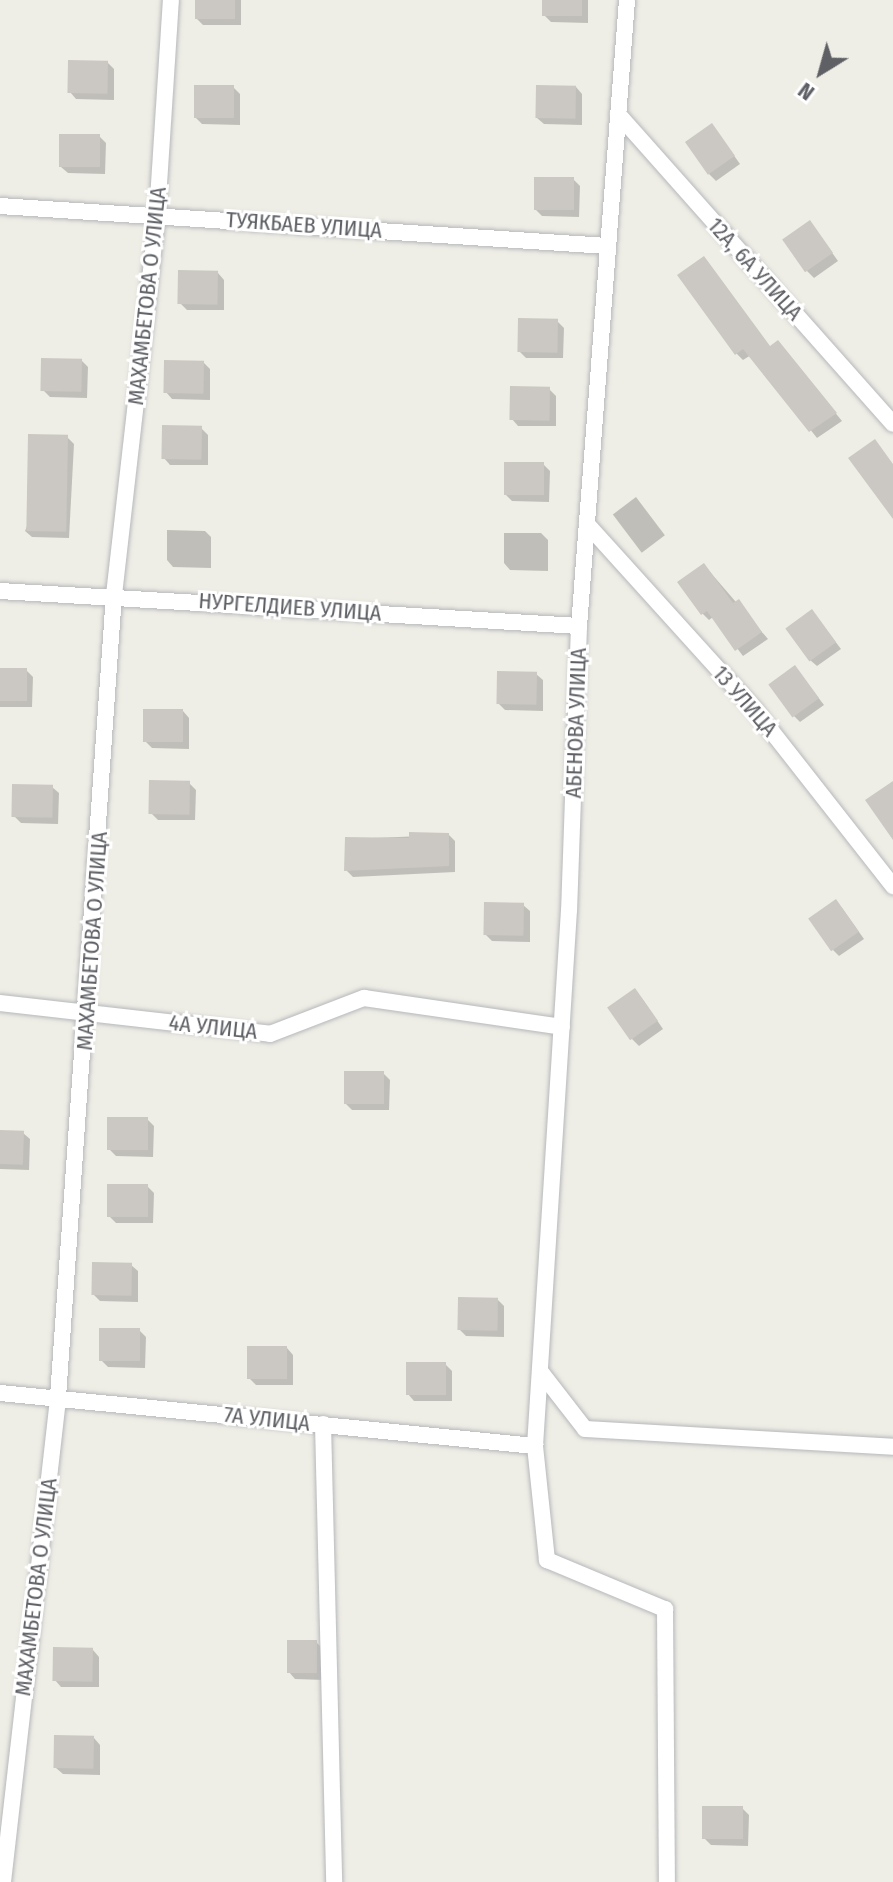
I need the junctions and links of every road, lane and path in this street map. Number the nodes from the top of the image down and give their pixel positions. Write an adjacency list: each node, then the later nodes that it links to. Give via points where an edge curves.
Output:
1 (171, 0): 5 (street, МАХАМБЕТОВА О УЛИЦА)
2 (627, 0): 3 (street, АБЕНОВА УЛИЦА)
3 (618, 114): 6 (street, АБЕНОВА УЛИЦА); 7 (street, 12А, 6А УЛИЦА)
4 (0, 206): 5 (street, ТУЯКБАЕВ УЛИЦА)
5 (157, 215): 6 (street, ТУЯКБАЕВ УЛИЦА); 10 (street, МАХАМБЕТОВА О УЛИЦА)
6 (607, 246): 8 (street, АБЕНОВА УЛИЦА)
7 (893, 424)
8 (587, 524): 11 (street, АБЕНОВА УЛИЦА); 12 (street, 13 УЛИЦА, via 755,710)
9 (0, 591): 10 (street, НУРГЕЛДИЕВ УЛИЦА)
10 (114, 595): 11 (street, НУРГЕЛДИЕВ УЛИЦА); 14 (street, МАХАМБЕТОВА О УЛИЦА)
11 (579, 626): 15 (street, АБЕНОВА УЛИЦА)
12 (893, 886)
13 (0, 1003): 14 (street, 4А УЛИЦА)
14 (88, 1013): 15 (street, 4А УЛИЦА, via 270,1034 364,998); 18 (street, МАХАМБЕТОВА О УЛИЦА)
15 (562, 1027): 16 (street, АБЕНОВА УЛИЦА)
16 (540, 1371): 20 (street, АБЕНОВА УЛИЦА); 21 (street, via 585,1429)
17 (0, 1393): 18 (street, 7А УЛИЦА)
18 (58, 1397): 19 (street, 7А УЛИЦА); 22 (street, МАХАМБЕТОВА О УЛИЦА)
19 (323, 1424): 20 (street, 7А УЛИЦА); 23 (street)
20 (535, 1446): 24 (street, АБЕНОВА УЛИЦА, via 547,1560 665,1609)
21 (893, 1447)
22 (3, 1882)
23 (334, 1882)
24 (667, 1882)

